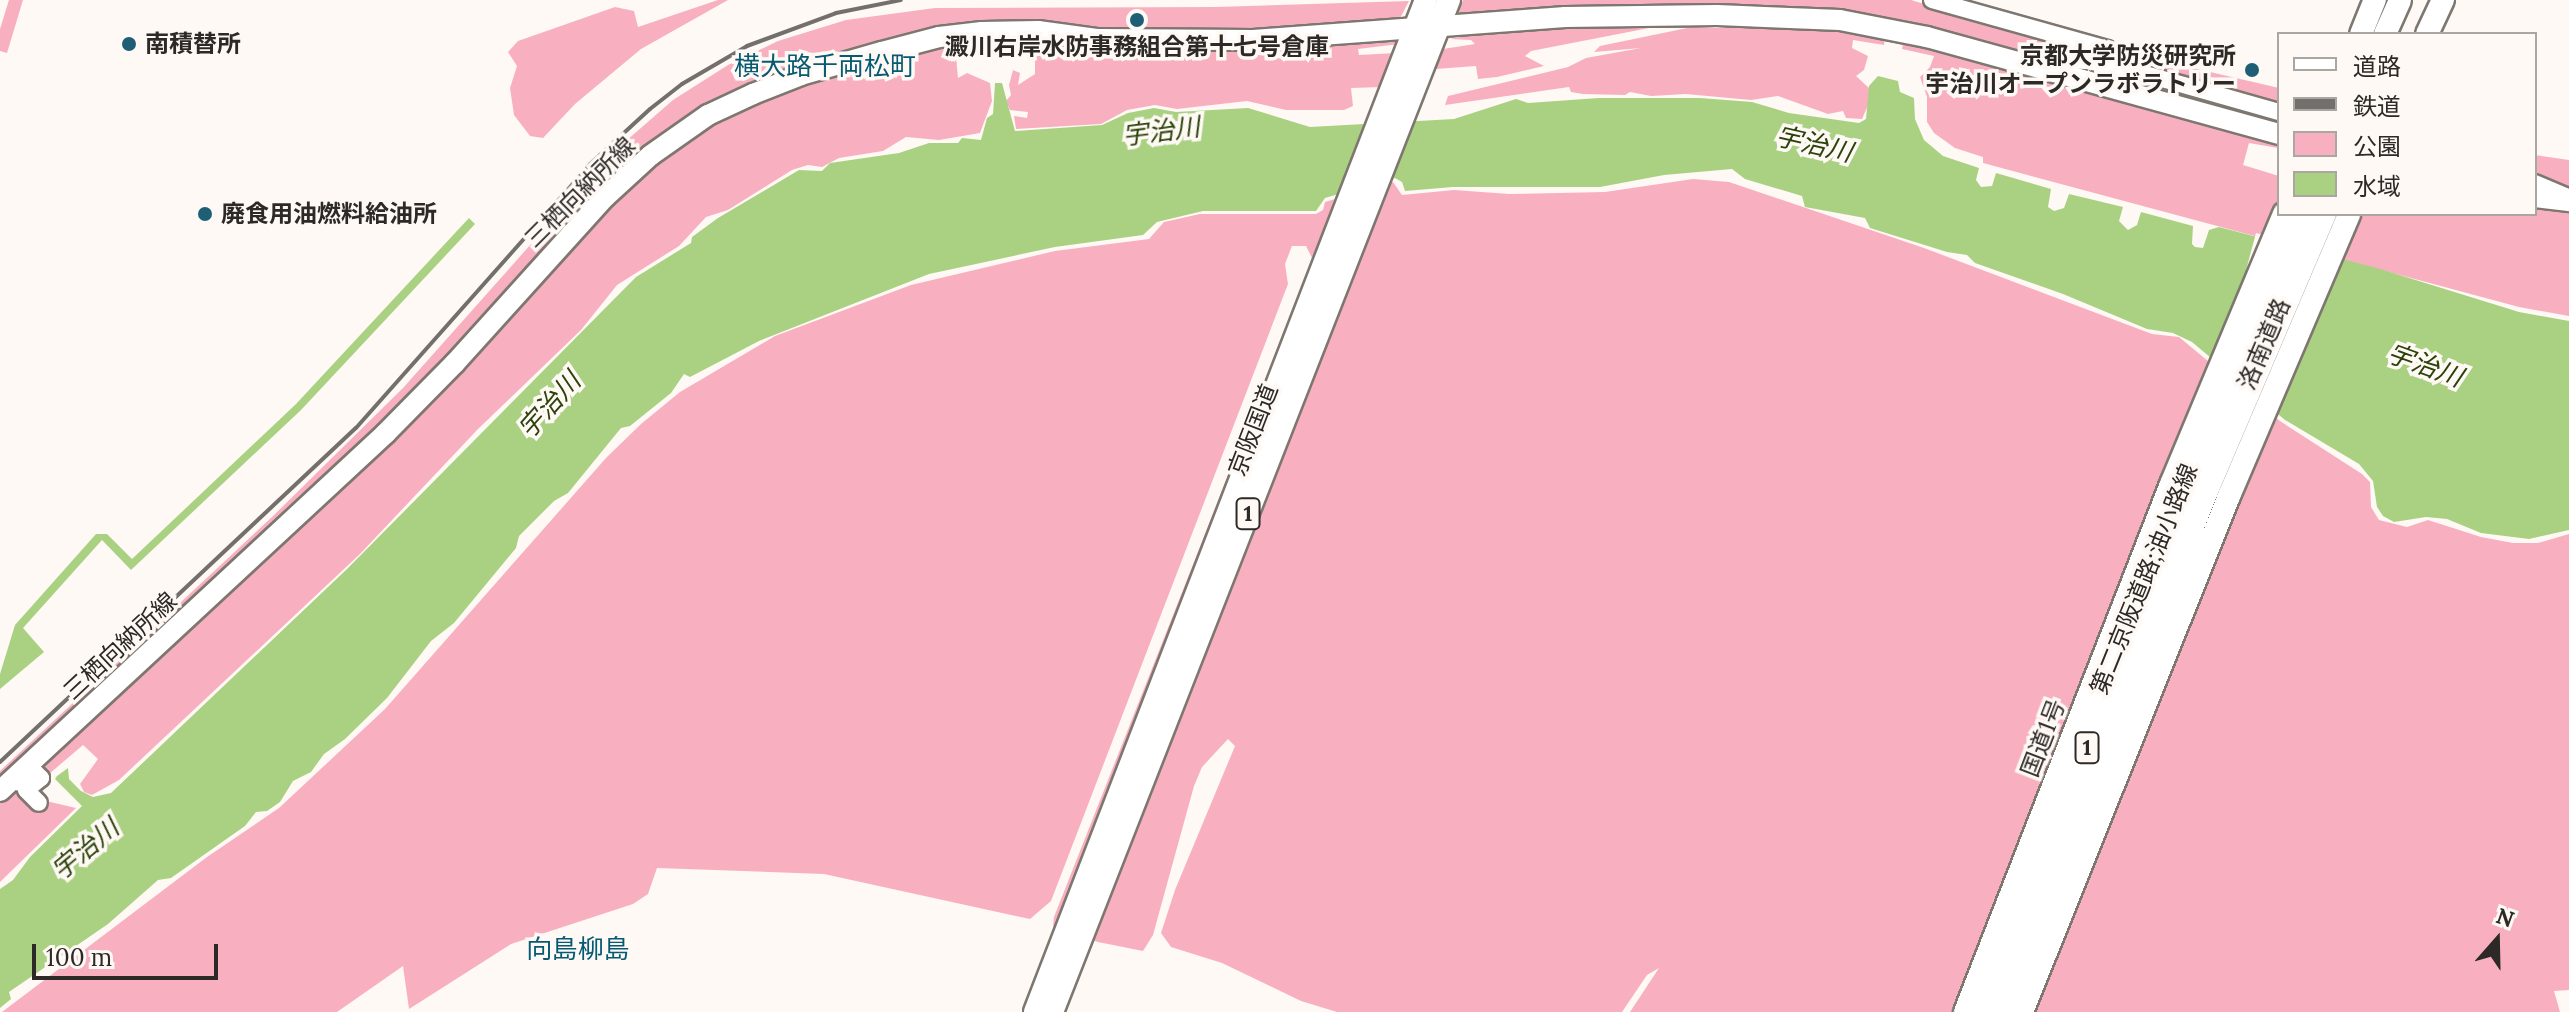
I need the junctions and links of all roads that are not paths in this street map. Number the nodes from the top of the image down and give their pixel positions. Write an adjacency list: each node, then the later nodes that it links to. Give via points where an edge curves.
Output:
1 (1426, 0): 12 (highway, 京阪国道 / 1)
2 (1449, 0): 12 (highway, 京阪国道 / 1)
3 (1932, 0): 14 (street, via 2107,49)
4 (2375, 0): 8 (highway)
5 (2400, 0): 9 (highway)
6 (2417, 0): 10 (highway)
7 (2443, 0): 11 (highway)
8 (2362, 32)
9 (2386, 32)
10 (2403, 32)
11 (2428, 32)
12 (1424, 34): 13 (main road, 三栖向納所線, via 1658,15 1827,20); 25 (main road, 三栖向納所線, via 1098,39 1038,31 939,37 801,75 708,115 651,155 605,197 386,433); 28 (highway, 京阪国道 / 1)
13 (2006, 58): 14 (street, via 2087,61); 16 (main road, 三栖向納所線)
14 (2127, 69): 15 (street)
15 (2277, 111)
16 (2277, 133)
17 (2537, 184): 19 (street)
18 (2537, 197): 19 (main road)
19 (2569, 200)
20 (2283, 216): 24 (highway, 洛南道路 / 1)
21 (2306, 216): 32 (highway, 第二京阪道路;油小路線 / 1, via 2192,485)
22 (2324, 216): 33 (highway, 第二京阪道路;油小路線 / 1, via 2201,506)
23 (2348, 216): 34 (highway, 洛南道路 / 1, via 2229,496)
24 (2171, 484): 31 (highway, 国道1号 / 1)
25 (0, 791)
26 (0, 799): 27 (street, via 34,771 41,778 26,790)
27 (39, 803)
28 (1055, 984): 29 (highway, 京阪国道 / 1); 30 (highway, 京阪国道 / 1)
29 (1035, 1012)
30 (1052, 1012)
31 (1965, 1012)
32 (1982, 1012)
33 (2000, 1012)
34 (2022, 1012)

